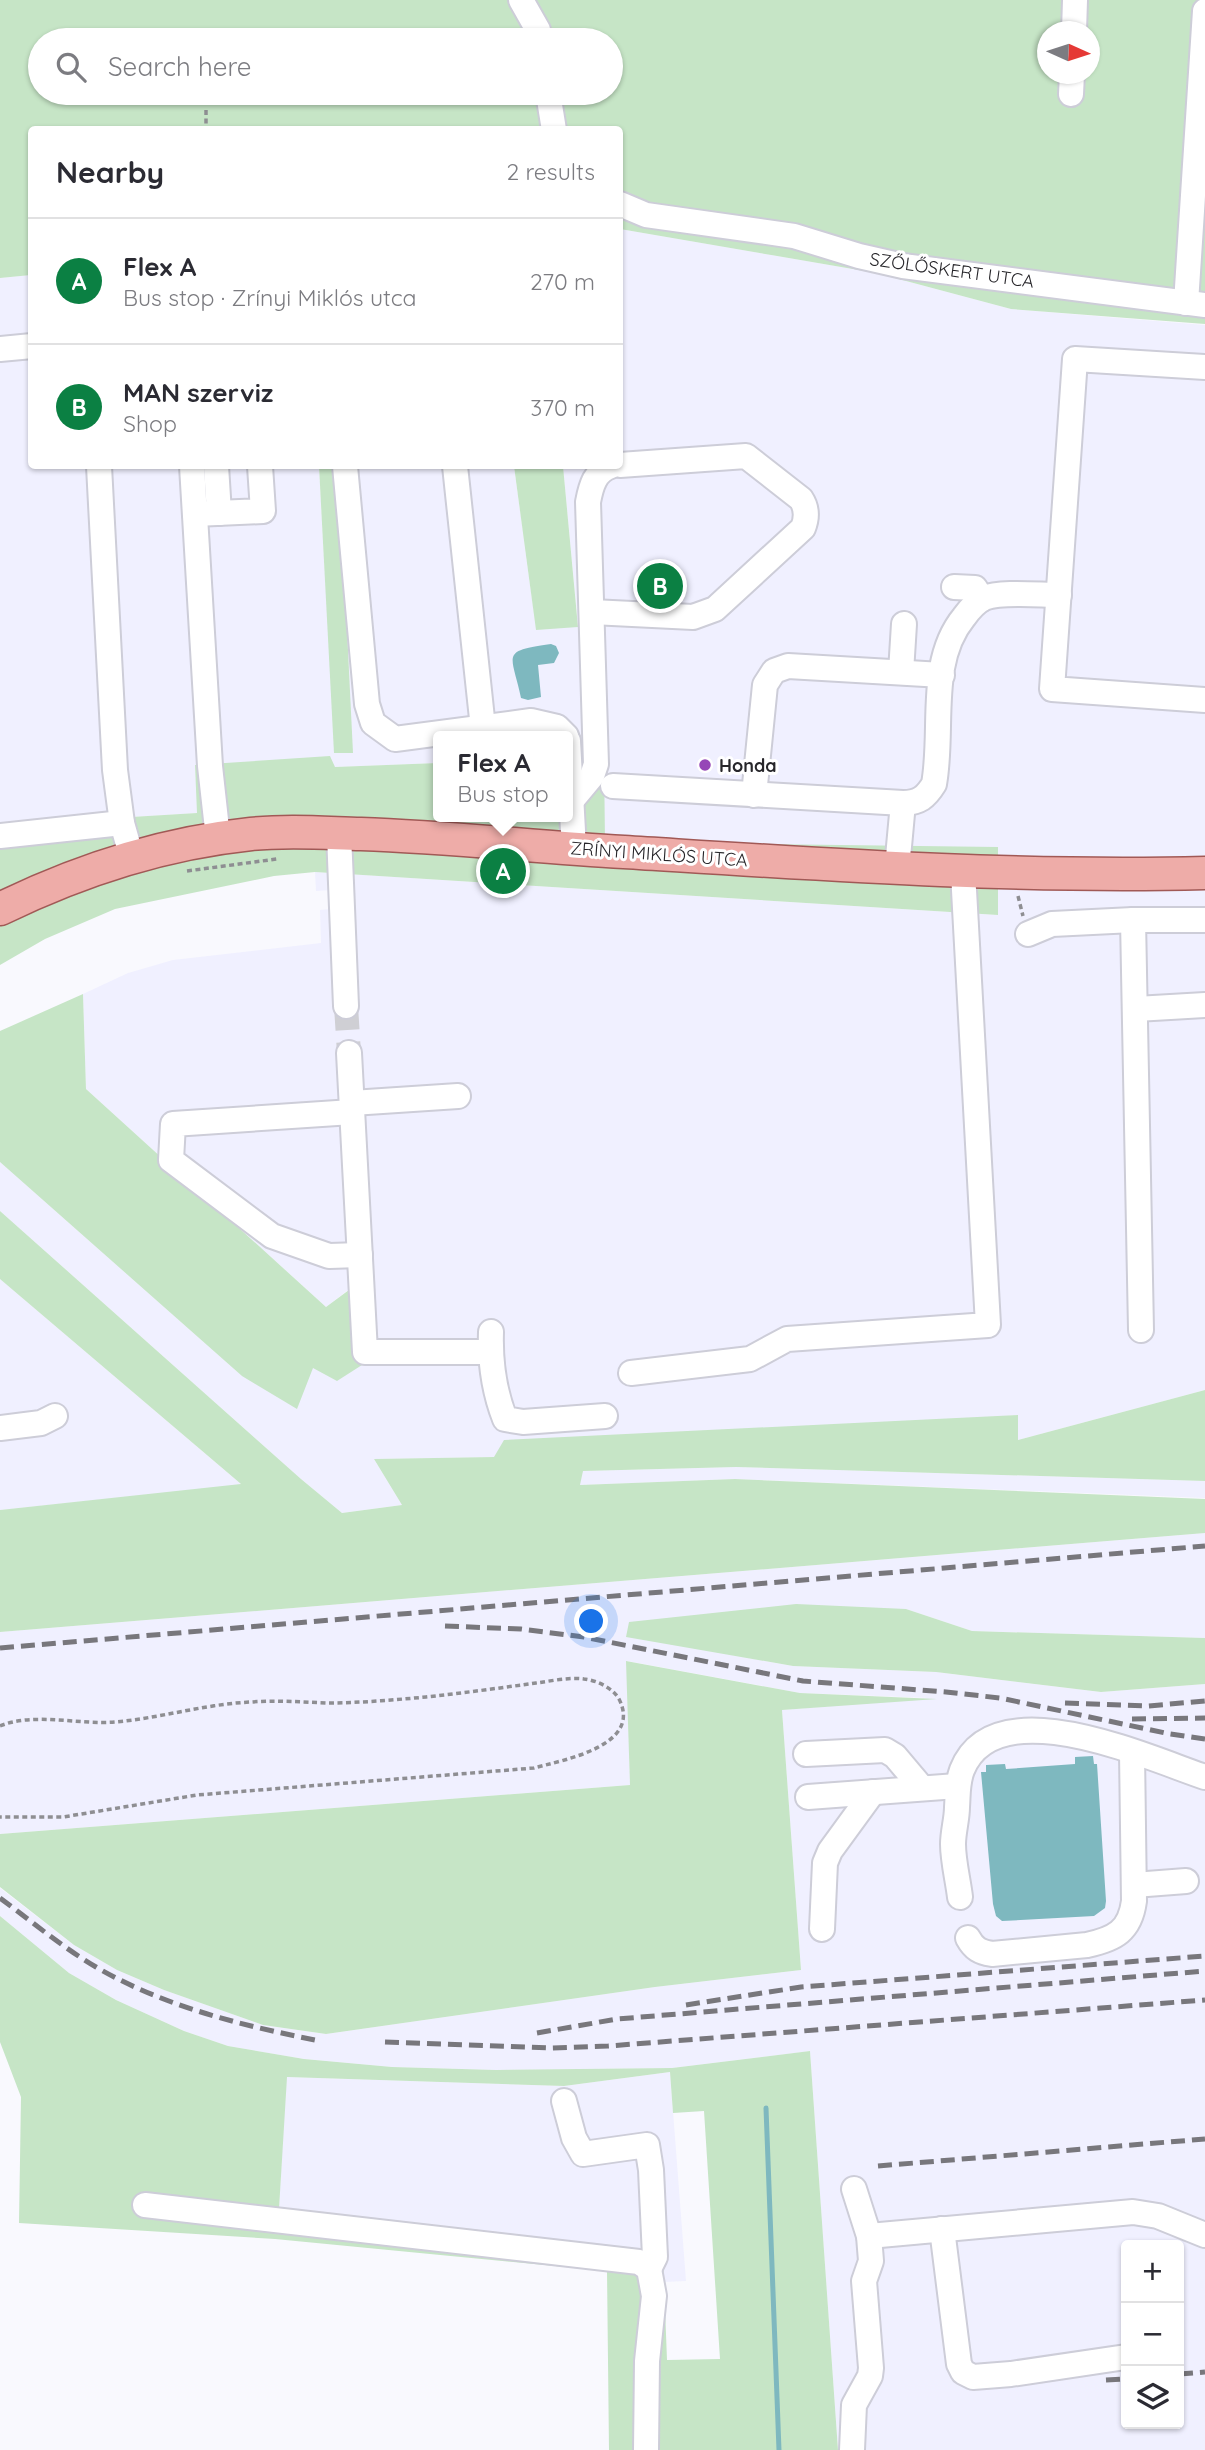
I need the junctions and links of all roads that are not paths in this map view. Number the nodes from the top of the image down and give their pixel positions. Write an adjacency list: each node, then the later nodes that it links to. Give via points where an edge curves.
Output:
1 (521, 0): 5 (street)
2 (1075, 0): 4 (street)
3 (1205, 11): 9 (street)
4 (1074, 21)
5 (536, 28)
6 (550, 105): 7 (street)
7 (553, 126)
8 (623, 205): 9 (street, SZŐLŐSKERT UTCA, via 646,215 794,236 903,267)
9 (1195, 304)
10 (28, 346): 11 (street)
11 (0, 349)
12 (1205, 367): 23 (street, via 1075,359)
13 (623, 465): 25 (street, via 746,456 802,499 805,522 706,614)
14 (99, 469): 39 (street, via 115,770)
15 (193, 469): 21 (street)
16 (215, 469): 21 (street)
17 (260, 469): 21 (street, via 262,512)
18 (345, 469): 33 (street, via 373,723 395,739)
19 (455, 469): 30 (street)
20 (602, 469): 25 (street, via 591,486 588,502)
21 (207, 514): 42 (street, via 210,766)
22 (954, 587): 24 (street, via 975,587)
23 (1059, 595): 24 (street); 29 (street, via 1052,689)
24 (982, 599): 28 (street, via 948,639)
25 (592, 612): 36 (street, via 596,764)
26 (904, 624): 27 (street)
27 (901, 672): 28 (street); 35 (street, via 788,666 774,671 765,685)
28 (942, 675): 37 (street, via 934,784 923,798)
29 (1205, 700)
30 (483, 728): 31 (street); 32 (street, via 531,721)
31 (459, 731)
32 (561, 731)
33 (433, 734)
34 (613, 786): 35 (street)
35 (754, 795): 37 (street)
36 (573, 799)
37 (903, 803): 45 (street)
38 (573, 822): 43 (street)
39 (122, 823): 41 (street); 44 (street)
40 (339, 834): 42 (main road, ZRÍNYI MIKLÓS UTCA, via 253,833); 43 (main road, ZRÍNYI MIKLÓS UTCA); 53 (street)
41 (0, 836)
42 (218, 838): 44 (main road, ZRÍNYI MIKLÓS UTCA)
43 (574, 849): 45 (main road, ZRÍNYI MIKLÓS UTCA)
44 (132, 858): 48 (main road, ZRÍNYI MIKLÓS UTCA)
45 (897, 869): 46 (main road, ZRÍNYI MIKLÓS UTCA)
46 (963, 872): 47 (main road, ZRÍNYI MIKLÓS UTCA); 60 (street, via 988,1325 787,1339 750,1359)
47 (1205, 873)
48 (0, 909)
49 (1133, 920): 50 (street); 51 (street, via 1052,924); 54 (street)
50 (1205, 920)
51 (1028, 934)
52 (1205, 1005): 54 (street)
53 (346, 1006)
54 (1136, 1009): 59 (street)
55 (349, 1053): 57 (street)
56 (458, 1096): 57 (street)
57 (352, 1108): 58 (street); 58 (street, via 173,1124 171,1160 272,1236 329,1256)
58 (360, 1255): 62 (street, via 365,1352 491,1342 497,1397 505,1419 523,1422)
59 (1141, 1330)
60 (631, 1373)
61 (55, 1416): 63 (street, via 41,1423)
62 (605, 1416)
63 (0, 1428)
64 (1132, 1752): 66 (street); 67 (street, via 1082,1736 1010,1732 976,1748); 72 (street)
65 (806, 1754): 68 (street, via 885,1750)
66 (1205, 1777)
67 (957, 1786): 68 (street); 73 (street, via 953,1847)
68 (922, 1788): 69 (street)
69 (873, 1792): 70 (street); 74 (street, via 825,1863)
70 (808, 1797)
71 (1185, 1881): 72 (street)
72 (1134, 1885): 75 (street, via 1128,1924 1101,1942 992,1954 973,1947)
73 (960, 1897)
74 (822, 1929)
75 (968, 1938)
76 (564, 2101): 84 (street, via 583,2154 647,2145 655,2257)
77 (854, 2189): 82 (street)
78 (145, 2205): 84 (street, via 632,2260)
79 (1169, 2220): 80 (street, via 1114,2213); 81 (street); 83 (street)
80 (942, 2229): 82 (street); 85 (street, via 963,2372 974,2376 1012,2374)
81 (1205, 2235)
82 (869, 2236): 87 (street, via 871,2262 864,2281 871,2368 854,2405)
83 (1171, 2240)
84 (649, 2269): 86 (street, via 654,2296 647,2361)
85 (1121, 2358)
86 (646, 2450)
87 (852, 2450)

